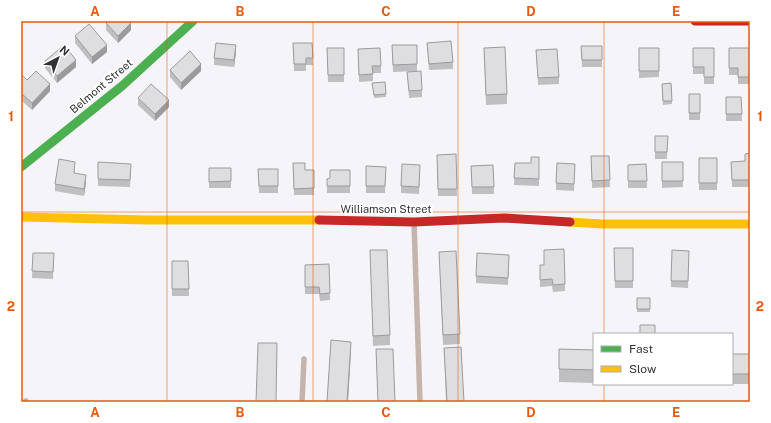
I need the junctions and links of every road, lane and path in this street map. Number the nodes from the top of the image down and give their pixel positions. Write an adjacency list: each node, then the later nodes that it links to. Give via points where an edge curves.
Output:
1 (193, 21): 4 (street, Belmont Street, via 122,86)
2 (695, 21): 3 (street)
3 (750, 21)
4 (21, 166)
5 (21, 217): 6 (street, Williamson Street)
6 (414, 222): 7 (street, Williamson Street, via 504,218 601,224); 10 (lane)
7 (750, 224)
8 (304, 359): 9 (lane)
9 (302, 402)
10 (420, 402)

